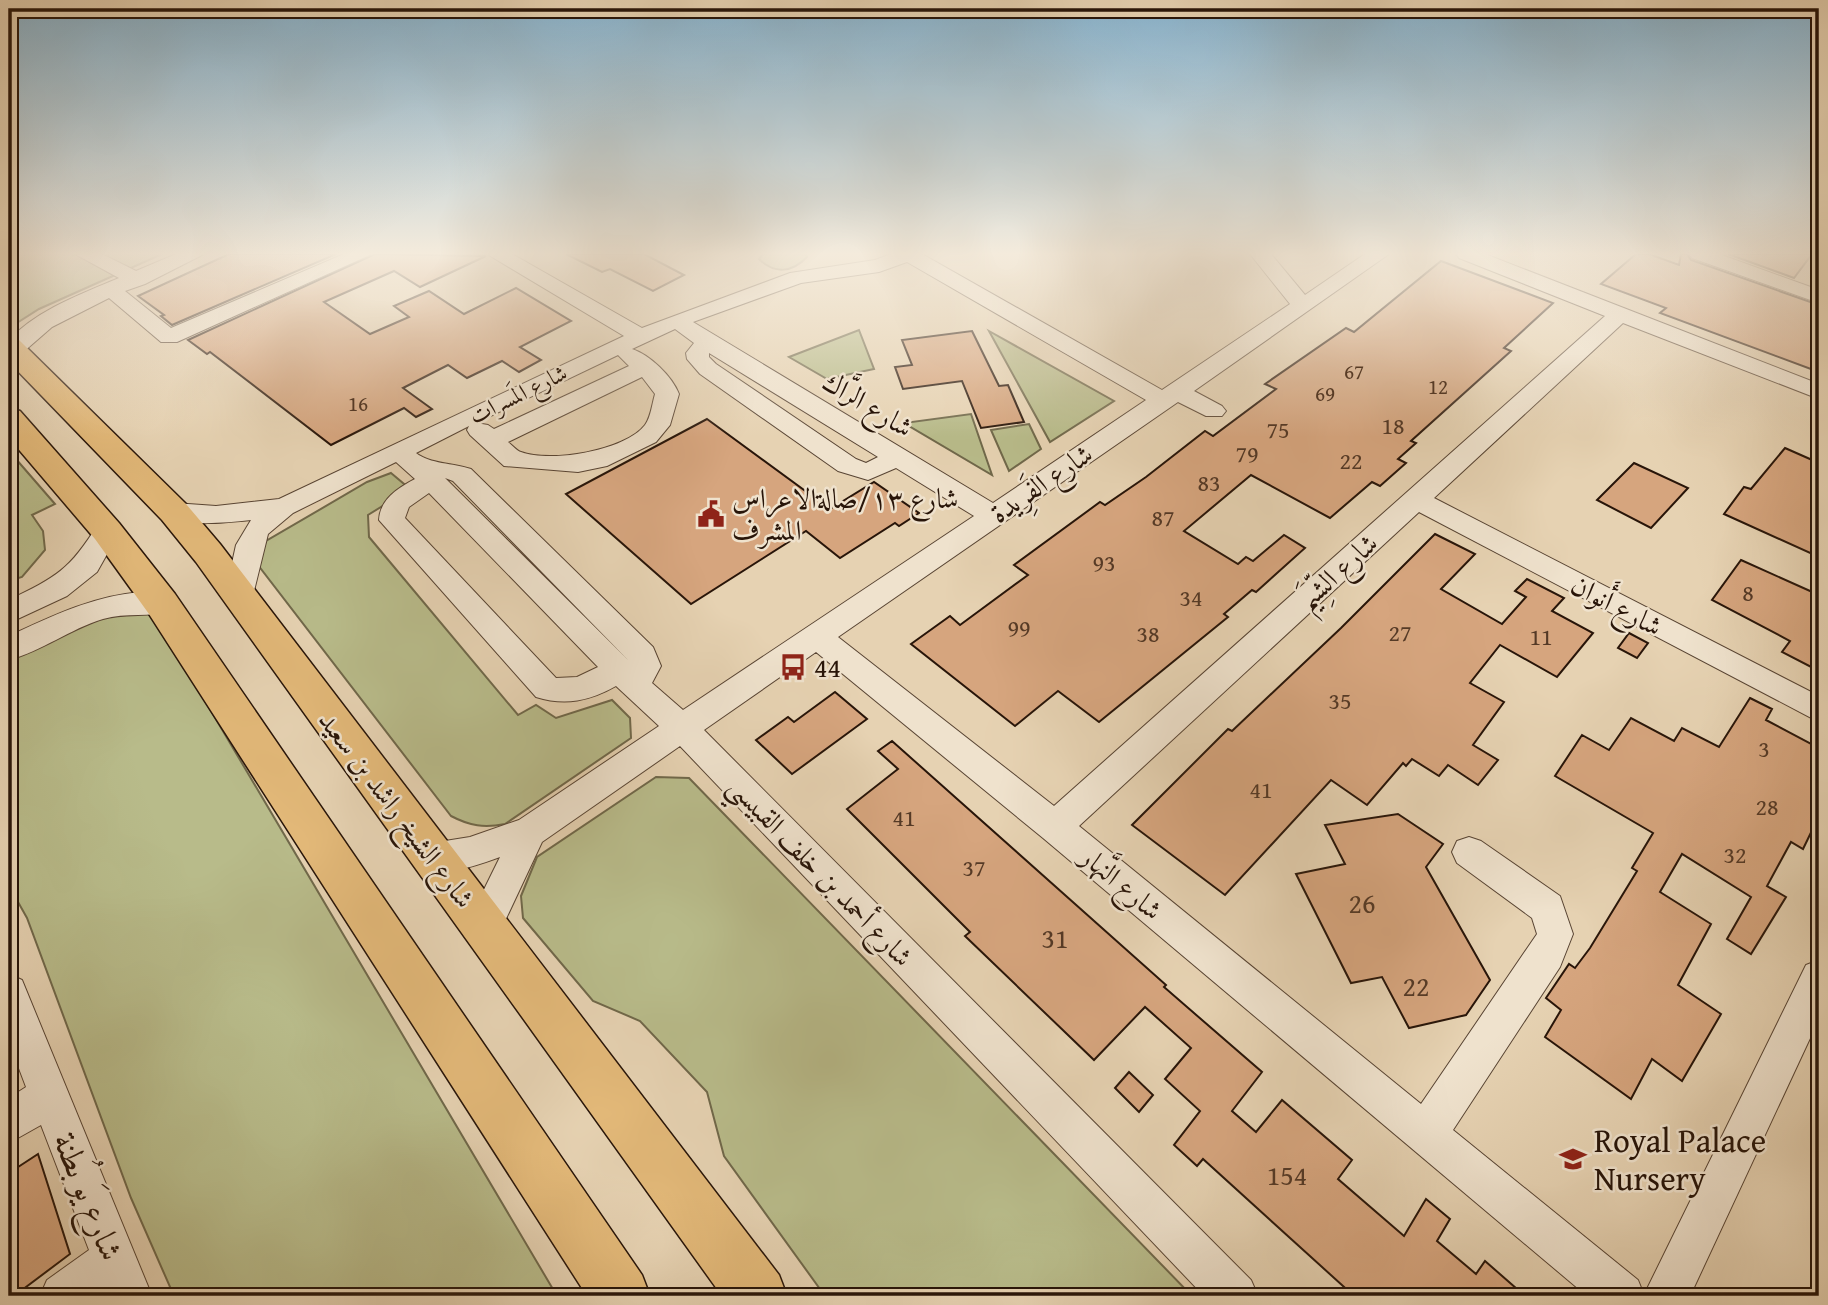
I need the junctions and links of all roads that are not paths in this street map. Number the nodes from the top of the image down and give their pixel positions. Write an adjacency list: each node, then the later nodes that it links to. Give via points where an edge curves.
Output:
1 (61, 315): 14 (street, via 33,328)
2 (142, 315): 3 (street, via 169,337)
3 (220, 315)
4 (603, 315): 11 (street)
5 (691, 315): 10 (street, شارع المَسرات)
6 (1013, 315): 17 (street)
7 (1290, 315): 17 (street, شارع الفَرِيدة)
8 (1618, 315): 24 (street, شارع الشِّيَم)
9 (1621, 315): 16 (street)
10 (677, 320): 11 (street, شارع المَسرات); 12 (street, شارع الرَّاك)
11 (640, 336): 13 (street, شارع المَسرات)
12 (707, 342): 22 (street, شارع الرَّاك); 22 (street, via 697,353 708,369 847,465 868,472)
13 (618, 346): 15 (street); 20 (street, شارع المَسرات)
14 (11, 348): 26 (main road, شارع الشيخ راشد بن سعيد)
15 (645, 367): 21 (street); 21 (street, via 667,394 658,425 647,437 598,460 578,464 513,460)
16 (1819, 392)
17 (1170, 396): 18 (street); 27 (street, شارع الفَرِيدة)
18 (1214, 411)
19 (9, 418): 28 (main road)
20 (467, 419): 21 (street); 23 (street, شارع المَسرات)
21 (492, 440)
22 (898, 457): 27 (street, شارع الرَّاك)
23 (417, 466): 25 (street, شارع المَسرات); 35 (street, شارع أحمد بن خلف القبيسي); 35 (street, via 391,511 392,520 547,688 590,687)
24 (1415, 499): 36 (street, شارع أَنوان); 38 (street, شارع الشِّيَم)
25 (284, 507): 26 (street, شارع المَسرات, via 226,514); 29 (street, شارع المَسرات, via 257,529)
26 (174, 512): 29 (main road, شارع الشيخ راشد بن سعيد)
27 (994, 516): 33 (street, شارع الفَرِيدة)
28 (107, 531): 30 (main road); 31 (street, via 87,565 57,589)
29 (239, 595): 41 (main road, شارع الشيخ راشد بن سعيد)
30 (162, 604): 32 (street, via 117,603); 49 (main road)
31 (13, 610): 32 (street, via 45,611 48,620)
32 (38, 635): 34 (street)
33 (816, 636): 37 (street, شارع الفَرِيدة); 38 (street, شارع النَّهار)
34 (9, 649)
35 (628, 677): 37 (street, شارع أحمد بن خلف القبيسي)
36 (1819, 710)
37 (681, 727): 39 (street, شارع الفَرِيدة); 52 (street, شارع أحمد بن خلف القبيسي)
38 (1055, 827): 47 (street, شارع النَّهار)
39 (530, 831): 41 (street, شارع الفَرِيدة, via 470,852); 42 (street, شارع الفَرِيدة)
40 (1469, 852): 47 (street, via 1547,908 1555,934 1547,954)
41 (432, 856): 42 (main road, شارع الشيخ راشد بن سعيد)
42 (484, 926): 51 (main road, شارع الشيخ راشد بن سعيد)
43 (1819, 978): 54 (street)
44 (9, 993): 45 (street, شارع يَو بُطنة)
45 (49, 1096): 46 (street, شارع يَو بُطنة); 48 (street, شارع يَو بُطنة)
46 (9, 1122)
47 (1425, 1135): 53 (street, شارع النَّهار)
48 (122, 1277): 50 (street)
49 (618, 1294)
50 (63, 1296)
51 (758, 1296)
52 (1235, 1296)
53 (1622, 1296)
54 (1667, 1296)

